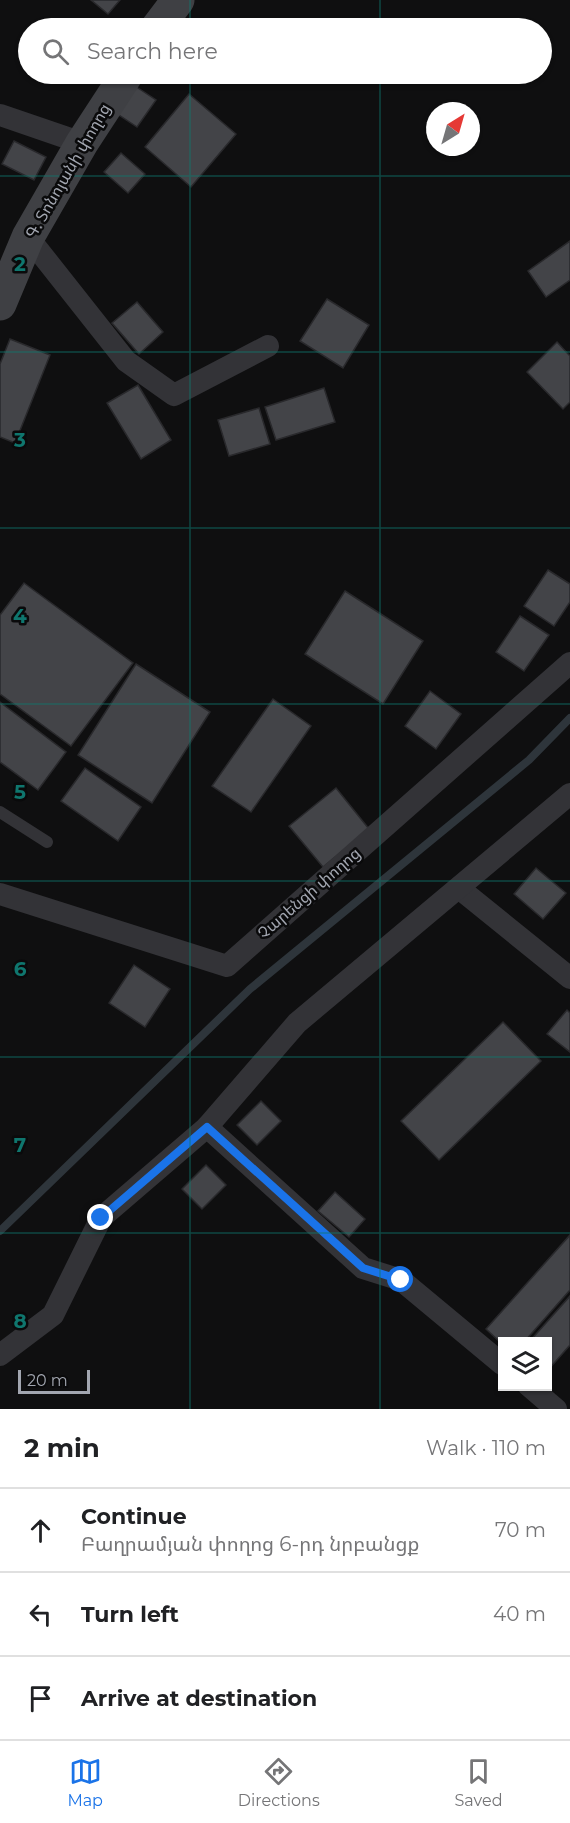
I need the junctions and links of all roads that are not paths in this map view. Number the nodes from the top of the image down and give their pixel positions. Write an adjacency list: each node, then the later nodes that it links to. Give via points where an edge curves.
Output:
1 (178, 0): 2 (street)
2 (164, 18)
3 (120, 84): 5 (street, Գ. Տոնոյանի փողոց)
4 (0, 115): 5 (street)
5 (82, 142): 6 (street, Գ. Տոնոյանի փողոց)
6 (28, 237): 7 (street, Գ. Տոնոյանի փողոց); 8 (street, via 126,361 174,395)
7 (0, 304)
8 (268, 346)
9 (570, 663): 14 (street, Չարենցի փողոց, via 227,966)
10 (570, 794): 13 (street)
11 (0, 812): 12 (lane)
12 (47, 842)
13 (460, 889): 15 (street); 16 (street, via 297,1023)
14 (0, 894)
15 (570, 978)
16 (207, 1127): 17 (street, via 101,1218 53,1315); 18 (street, via 363,1268 401,1280)
17 (0, 1355)
18 (498, 1362)
19 (535, 1391): 20 (street)
20 (556, 1409)

